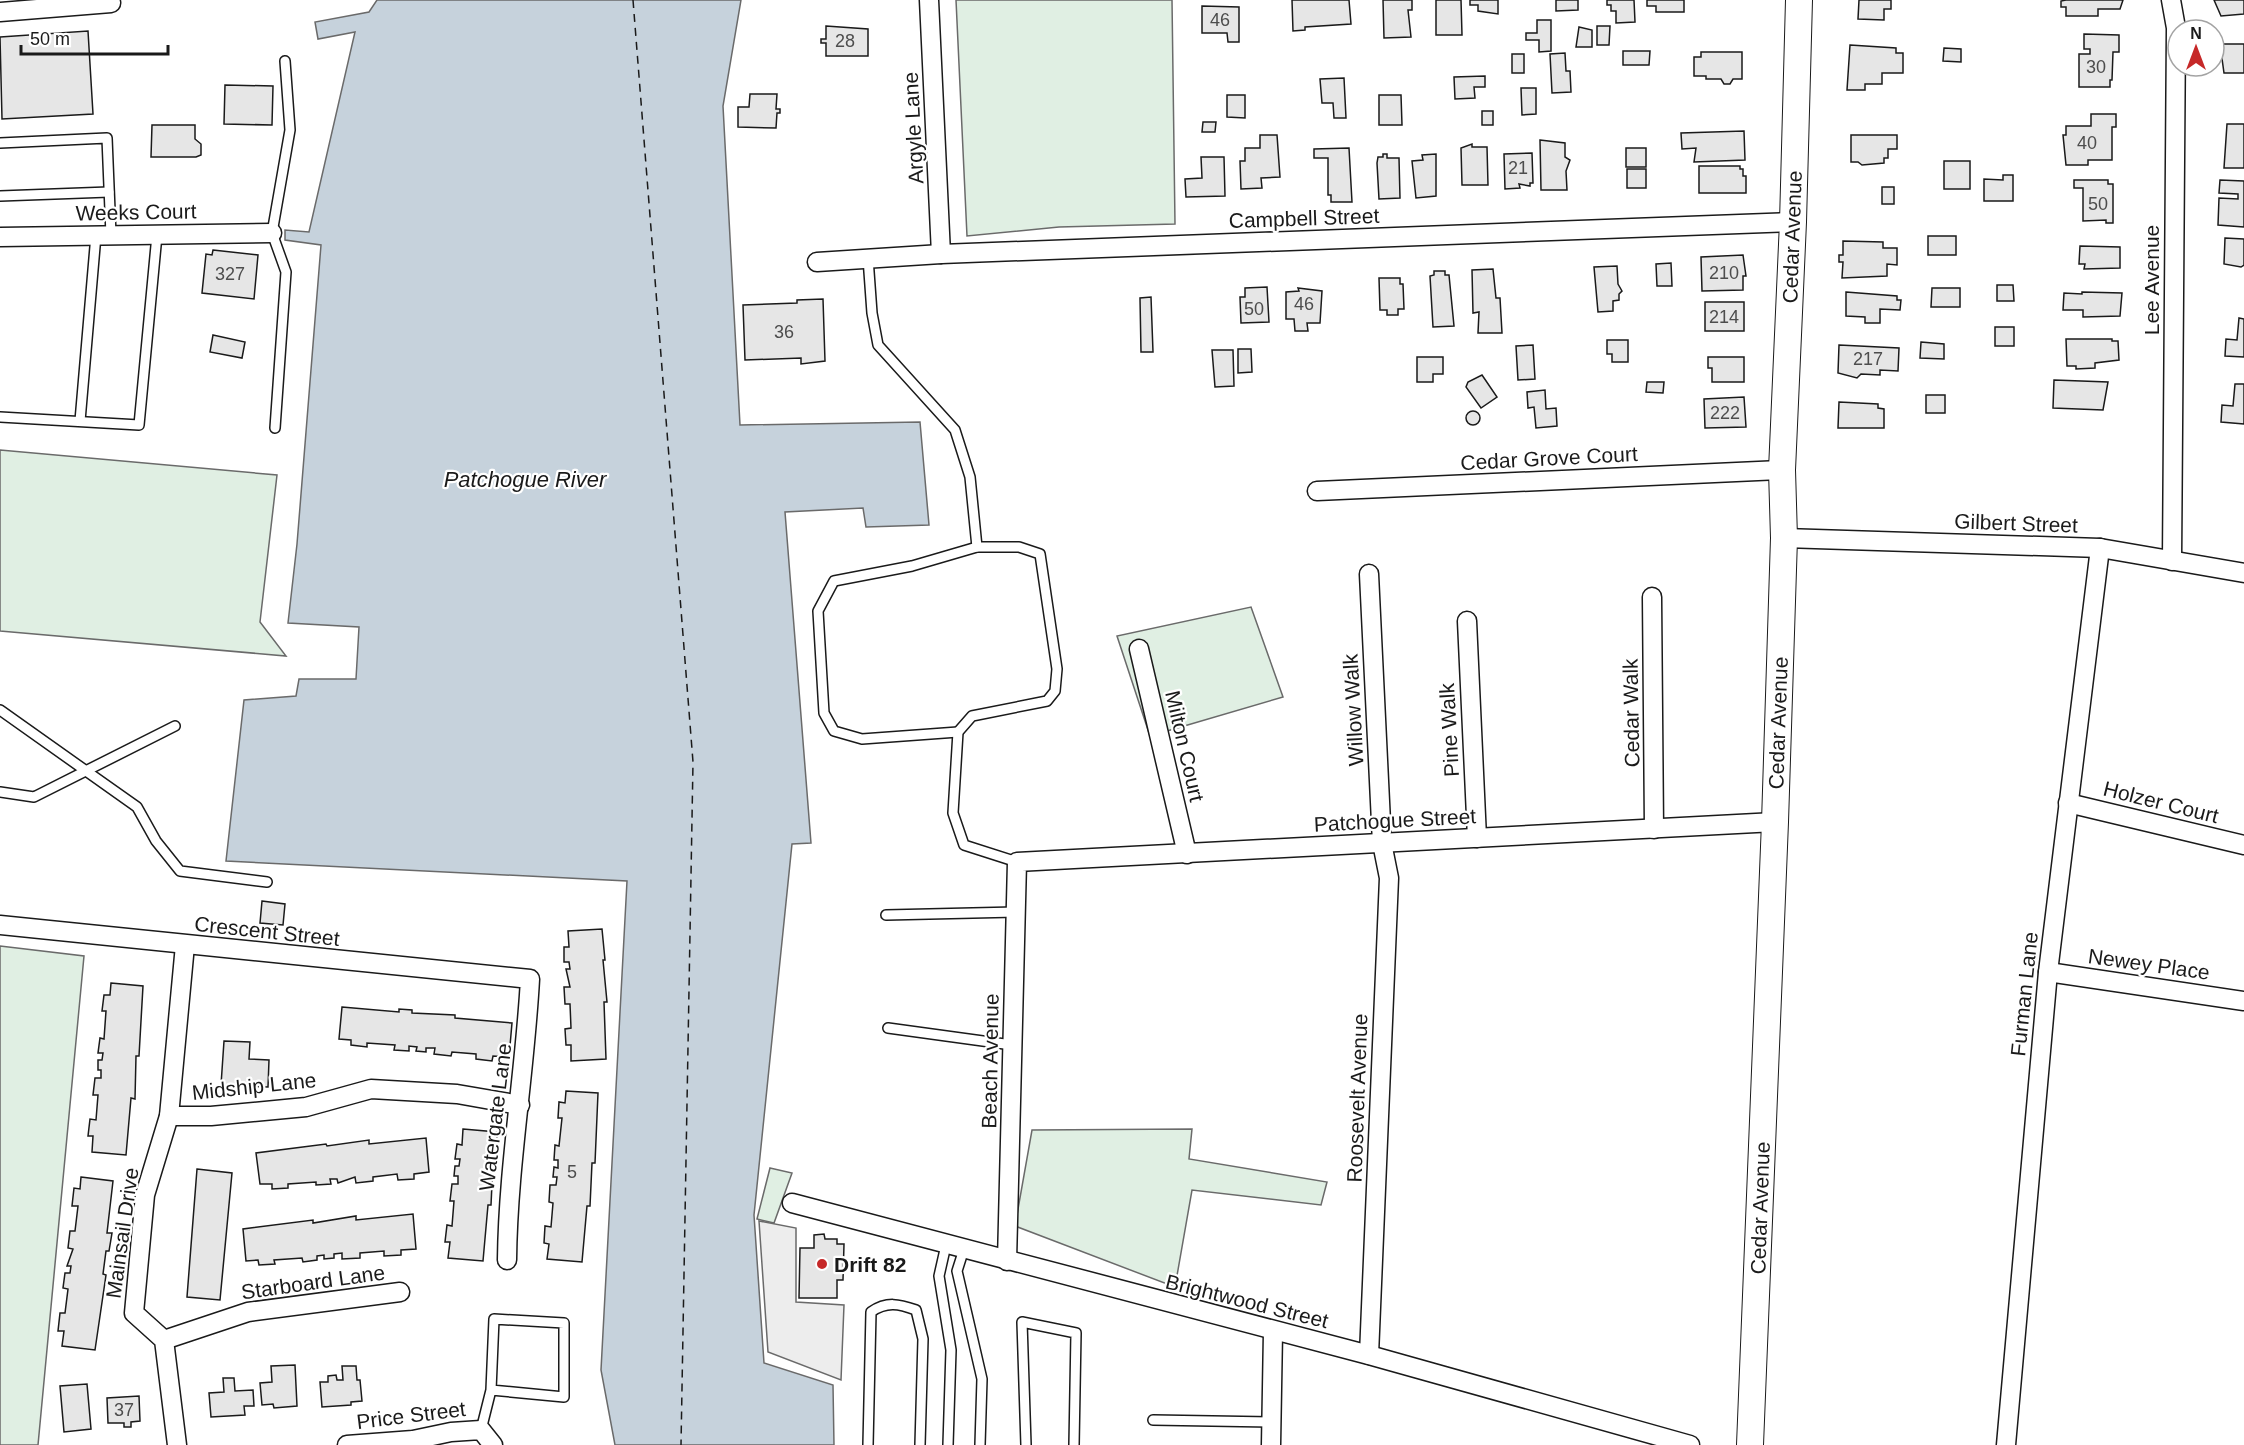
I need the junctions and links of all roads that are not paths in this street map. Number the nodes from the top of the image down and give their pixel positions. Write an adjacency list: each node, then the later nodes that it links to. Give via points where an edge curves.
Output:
1 (929, 0): 15 (street, Argyle Lane)
2 (1799, 0): 10 (street, Cedar Avenue)
3 (2171, 0): 26 (street, Lee Avenue, via 2176,28)
4 (111, 2): 5 (street)
5 (0, 12)
6 (285, 61): 11 (lane, via 290,130)
7 (0, 143): 8 (lane, via 107,138)
8 (109, 192): 9 (lane); 13 (lane)
9 (0, 196)
10 (1794, 222): 15 (street, Campbell Street); 21 (street, Cedar Avenue)
11 (272, 232): 12 (street, Weeks Court); 20 (lane, via 286,272)
12 (157, 234): 13 (street, Weeks Court); 19 (lane, via 139,425)
13 (104, 235): 14 (street, Weeks Court); 19 (lane)
14 (0, 237)
15 (941, 254): 16 (street, Campbell Street)
16 (868, 258): 17 (street, Campbell Street); 24 (lane, via 878,345 955,430 970,477)
17 (817, 262)
18 (0, 417): 19 (lane)
19 (80, 421)
20 (275, 428)
21 (1782, 470): 22 (street, Cedar Grove Court); 23 (street, Cedar Avenue)
22 (1317, 491)
23 (1784, 538): 25 (street, Gilbert Street); 38 (street, Cedar Avenue)
24 (977, 547): 34 (lane, via 1019,547 1040,554 1057,669 1055,691 1047,701 972,717); 34 (lane, via 912,566 834,581 818,611 824,713 834,731 862,739)
25 (2100, 548): 26 (street, Gilbert Street); 37 (street, Furman Lane)
26 (2172, 561): 27 (street, Gilbert Street)
27 (2244, 573)
28 (1369, 574): 41 (street, Willow Walk)
29 (1652, 597): 39 (street, Cedar Walk)
30 (1467, 621): 40 (street, Pine Walk)
31 (1138, 649): 43 (street, Milton Court)
32 (0, 710): 35 (lane)
33 (175, 726): 35 (lane)
34 (958, 732): 44 (lane, via 953,813 964,845)
35 (86, 771): 36 (lane, via 34,797); 45 (lane, via 136,807 180,871)
36 (0, 792)
37 (2068, 803): 42 (street, Holzer Court); 50 (street, Furman Lane)
38 (1775, 822): 39 (street, Patchogue Street); 81 (street, Cedar Avenue)
39 (1654, 829): 40 (street, Patchogue Street)
40 (1477, 838): 41 (street, Patchogue Street)
41 (1382, 843): 43 (street, Patchogue Street); 65 (street, Roosevelt Avenue, via 1389,878)
42 (2244, 845)
43 (1187, 854): 44 (street, Patchogue Street)
44 (1017, 862): 46 (street, Beach Avenue)
45 (267, 882)
46 (1016, 912): 47 (lane); 54 (street, Beach Avenue)
47 (886, 915)
48 (0, 925): 49 (street, Crescent Street)
49 (185, 945): 51 (street, Crescent Street); 56 (street, Mainsail Drive)
50 (2048, 972): 52 (street, Newey Place); 82 (street, Furman Lane)
51 (530, 979): 55 (street, Watergate Lane)
52 (2244, 1001)
53 (888, 1029): 54 (lane)
54 (1012, 1045): 61 (street, Beach Avenue)
55 (520, 1105): 56 (street, Midship Lane, via 457,1094 371,1089 306,1107); 60 (street, Watergate Lane, via 508,1202)
56 (169, 1116): 64 (street, Mainsail Drive, via 145,1195 134,1313)
57 (792, 1203): 58 (street, Brightwood Street)
58 (945, 1245): 59 (street, Brightwood Street); 75 (lane, via 939,1276 951,1350)
59 (964, 1250): 61 (street, Brightwood Street); 76 (lane, via 957,1271 982,1379)
60 (507, 1260)
61 (1007, 1261): 63 (street, Brightwood Street)
62 (400, 1292): 64 (street, Starboard Lane, via 248,1312)
63 (1274, 1332): 65 (street, Brightwood Street); 68 (street)
64 (164, 1340): 70 (street)
65 (1369, 1355): 80 (street, Brightwood Street)
66 (492, 1390): 66 (lane, via 494,1319 564,1323 564,1397); 69 (lane)
67 (1153, 1420): 68 (lane)
68 (1271, 1422): 79 (street)
69 (481, 1430): 71 (street, Price Street); 72 (street)
70 (177, 1445)
71 (347, 1445)
72 (493, 1445)
73 (868, 1445): 74 (lane, via 871,1312 881,1304 900,1304 916,1310 923,1339)
74 (920, 1445)
75 (948, 1445)
76 (980, 1445)
77 (1026, 1445): 78 (lane, via 1022,1322 1076,1333)
78 (1074, 1445)
79 (1271, 1445)
80 (1690, 1445)
81 (1750, 1445)
82 (2006, 1445)

